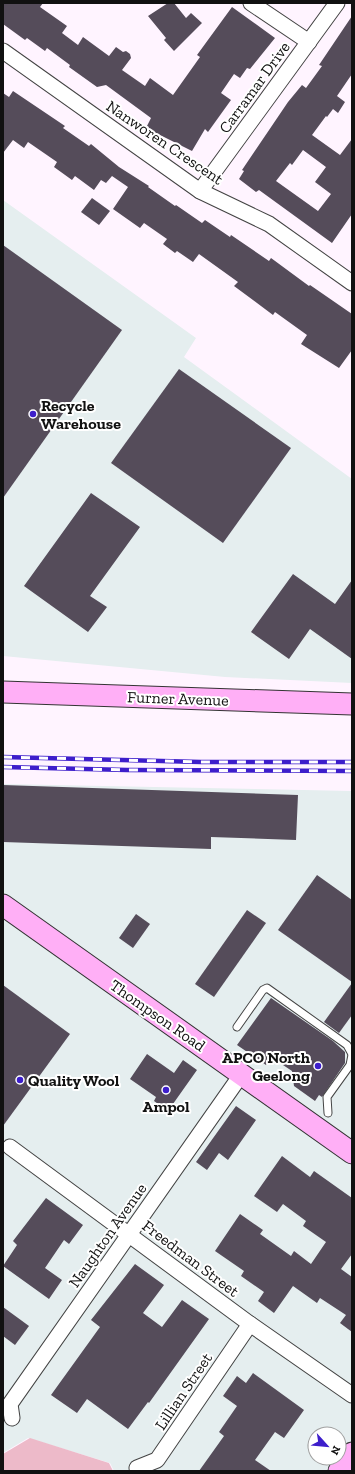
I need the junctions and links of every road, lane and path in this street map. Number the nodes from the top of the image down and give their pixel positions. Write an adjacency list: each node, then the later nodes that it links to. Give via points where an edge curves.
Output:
1 (251, 3): 3 (street)
2 (336, 3): 3 (street, Carramar Drive)
3 (309, 42): 5 (street, Carramar Drive)
4 (3, 51): 5 (street, Nanworen Crescent)
5 (200, 191): 6 (street, Nanworen Crescent, via 269,224)
6 (349, 275)
7 (3, 692): 8 (main road, Furner Avenue)
8 (352, 704)
9 (3, 905): 12 (main road, Thompson Road)
10 (237, 1027): 11 (lane, via 267,988 347,1045)
11 (352, 1054): 13 (lane, via 350,1065 327,1097)
12 (241, 1075): 15 (main road, Thompson Road); 16 (street, Naughton Avenue)
13 (328, 1113)
14 (7, 1149): 16 (street, Freedman Street)
15 (352, 1154)
16 (130, 1234): 17 (street, Freedman Street); 19 (street, Naughton Avenue, via 10,1404)
17 (250, 1324): 18 (street, Freedman Street); 21 (street, Lillian Street, via 158,1460)
18 (352, 1395)
19 (12, 1418)
20 (352, 1453): 22 (main road)
21 (137, 1468)
22 (339, 1471)

